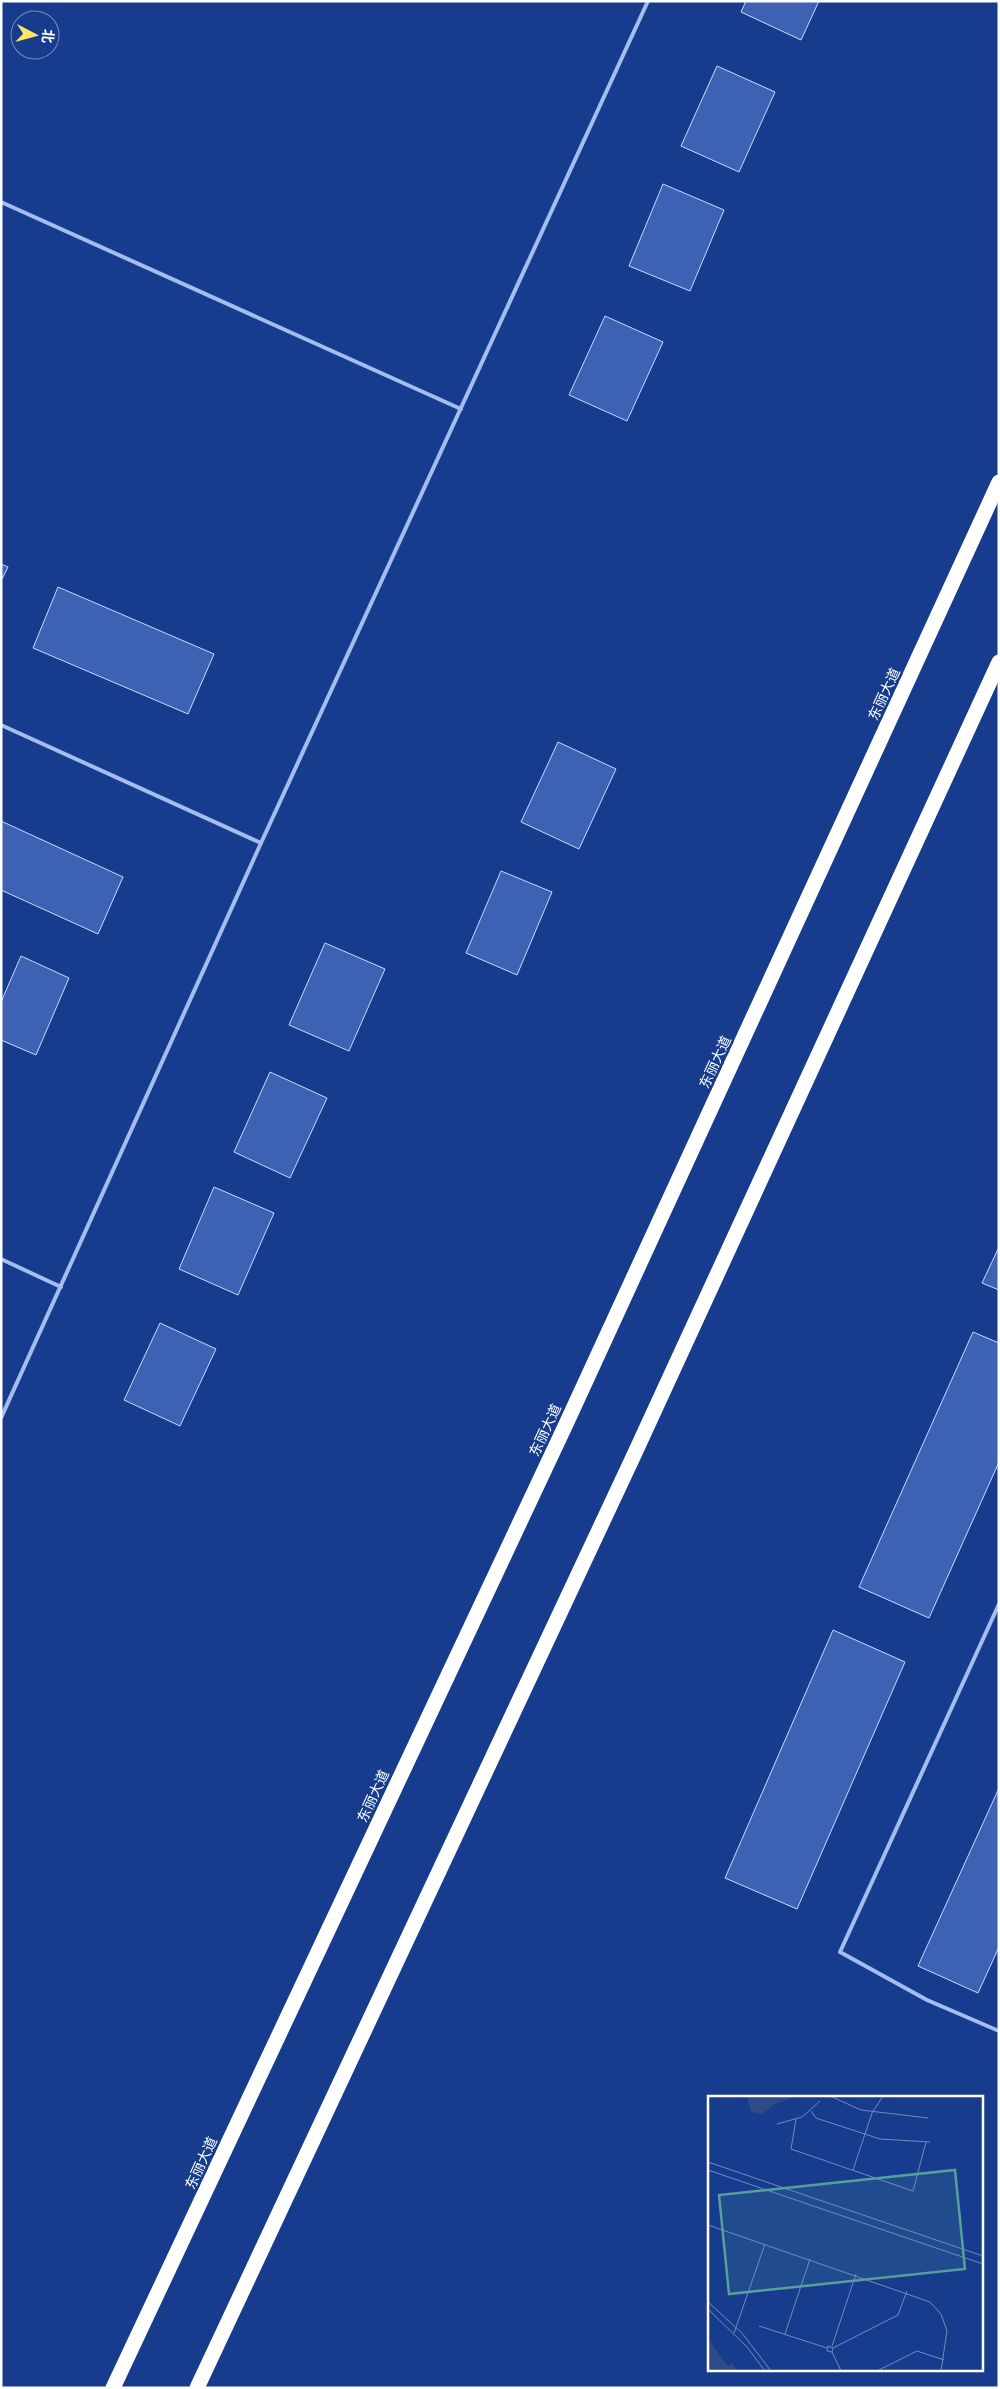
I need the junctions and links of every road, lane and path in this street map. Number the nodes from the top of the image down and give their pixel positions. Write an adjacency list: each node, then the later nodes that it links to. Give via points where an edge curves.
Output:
1 (648, 1): 3 (lane)
2 (1, 202): 3 (lane)
3 (461, 409): 7 (lane)
4 (999, 482): 13 (highway, 东丽大道, via 567,1422)
5 (999, 662): 14 (highway, via 638,1446)
6 (1, 725): 7 (lane)
7 (261, 843): 9 (lane)
8 (1, 1259): 9 (lane)
9 (61, 1287): 10 (lane)
10 (1, 1418)
11 (999, 1604): 12 (lane, via 840,1952 927,2000)
12 (999, 2031)
13 (113, 2388)
14 (197, 2388)

